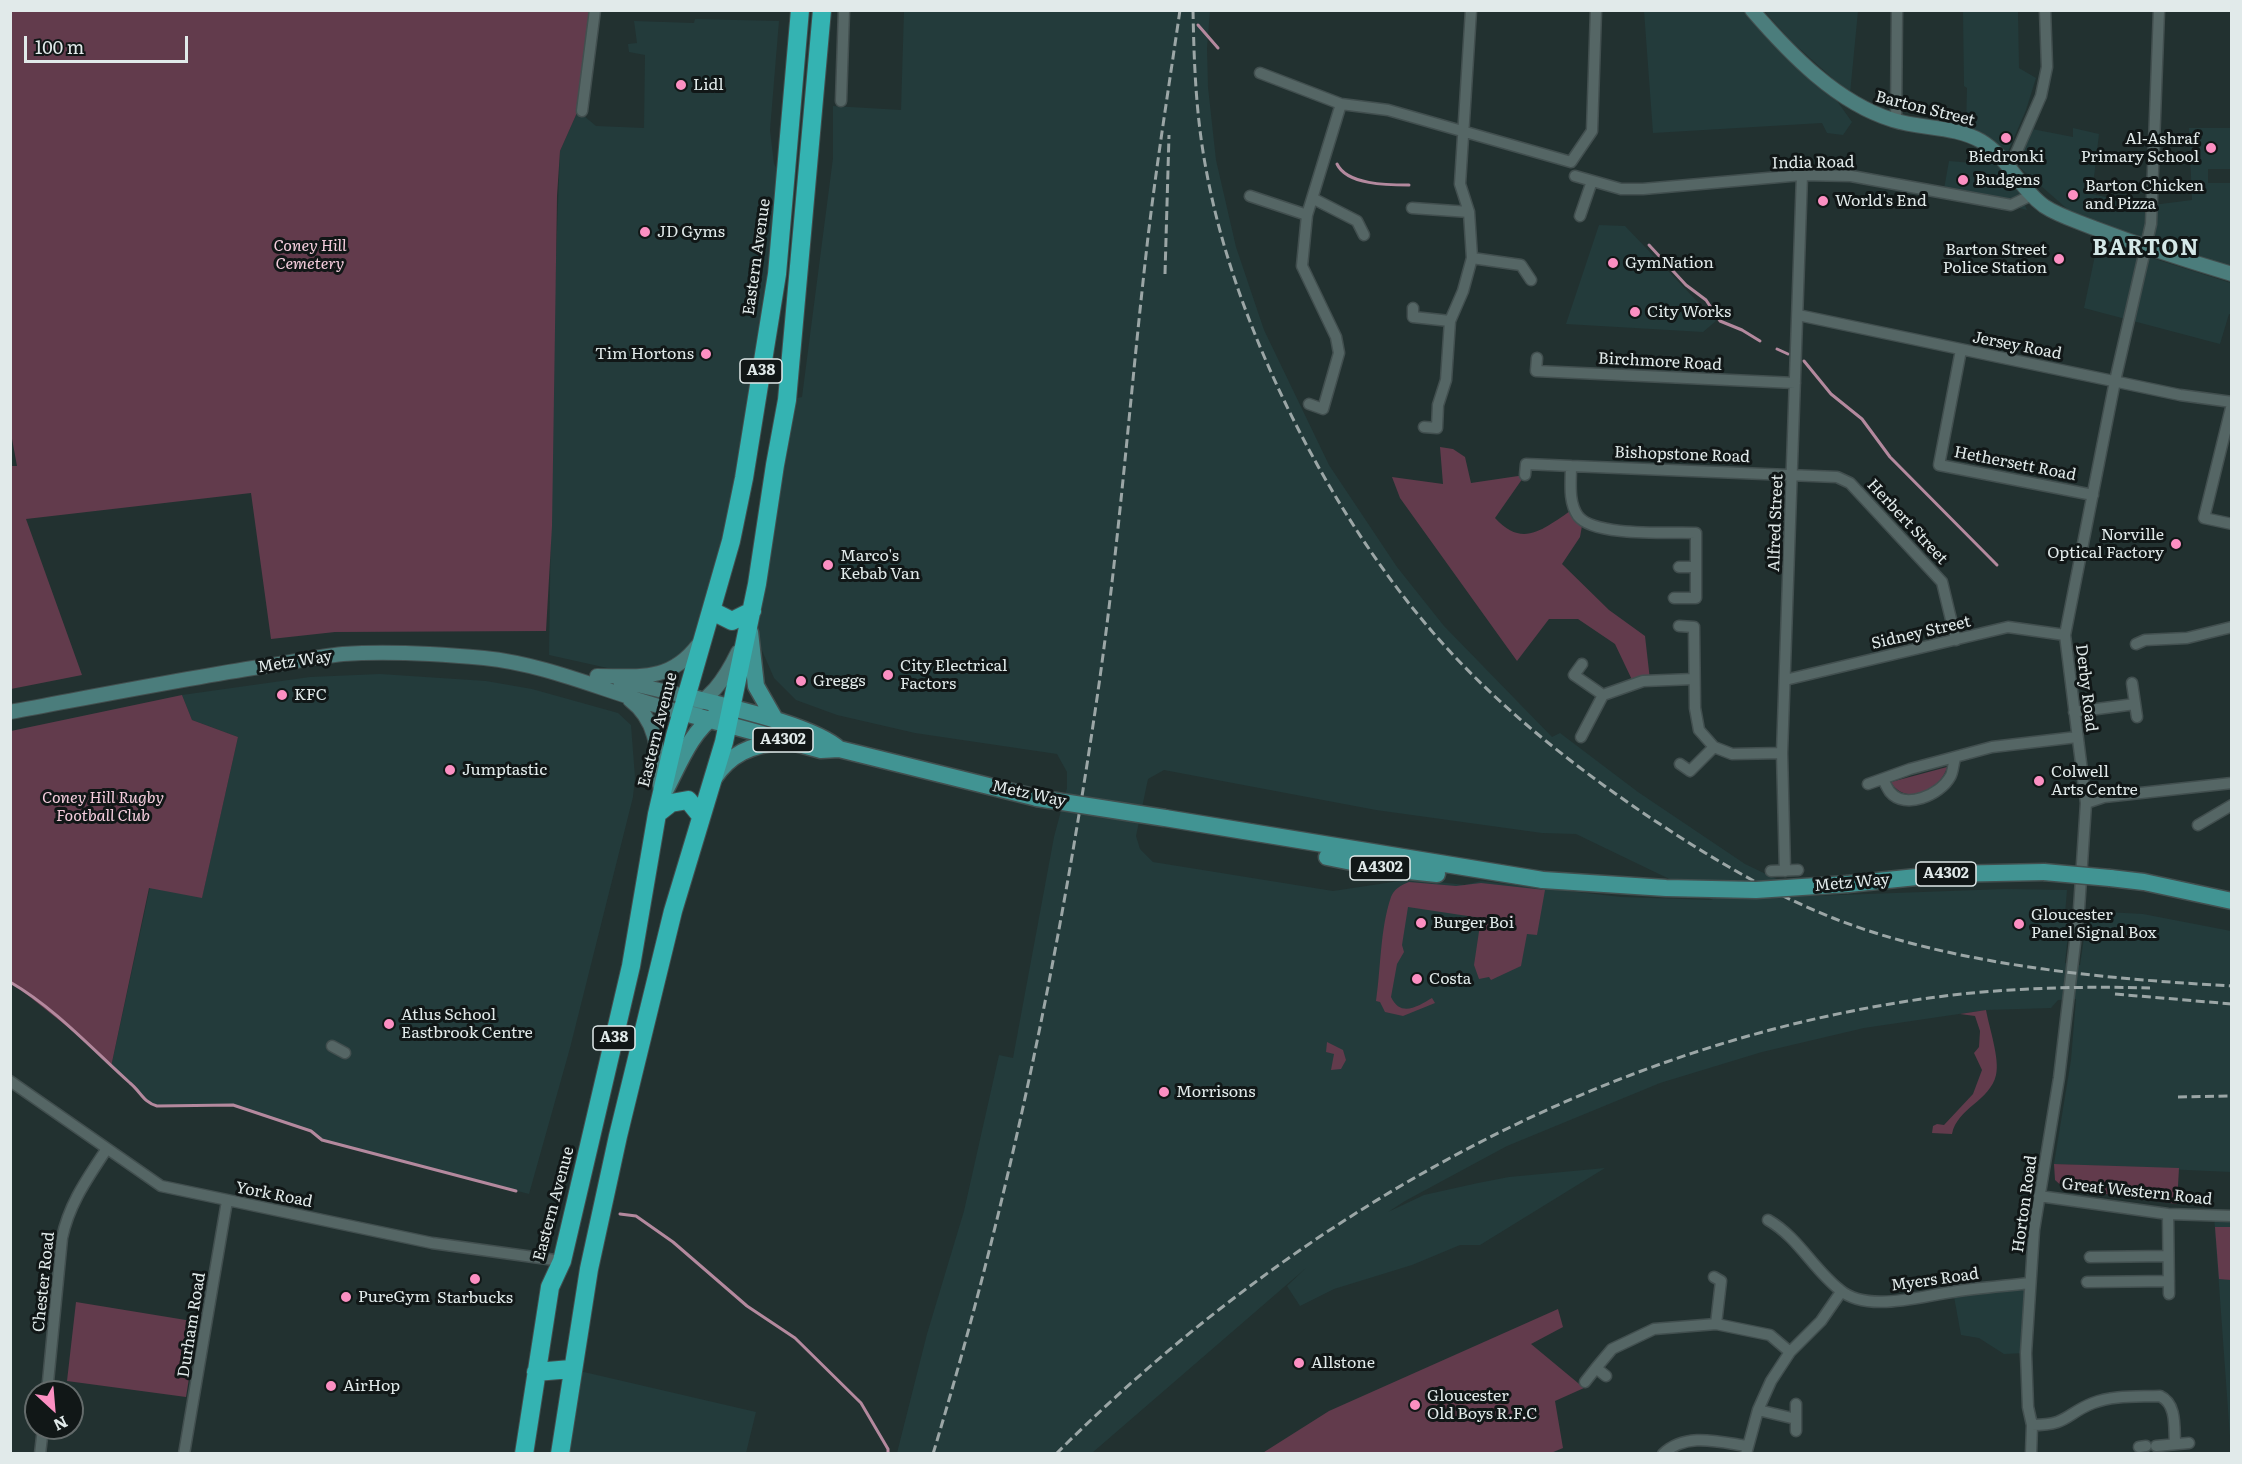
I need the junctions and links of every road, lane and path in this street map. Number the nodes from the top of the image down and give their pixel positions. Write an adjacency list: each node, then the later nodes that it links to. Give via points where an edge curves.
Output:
1 (595, 10): 14 (street)
2 (800, 10): 51 (highway, Eastern Avenue / A38, via 777,274 744,478)
3 (822, 10): 52 (highway, A38, via 787,400)
4 (844, 10): 12 (street)
5 (1471, 10): 16 (street)
6 (1596, 10): 16 (street, via 1592,131 1571,162)
7 (1752, 10): 15 (street, Barton Street, via 1817,76 1866,111)
8 (1897, 10): 15 (street)
9 (2045, 10): 17 (street, via 2047,67 2043,86)
10 (2159, 10): 29 (street, Derby Road, via 2151,224)
11 (1260, 73): 13 (street)
12 (841, 101)
13 (1341, 104): 16 (street, via 1388,110); 23 (street)
14 (582, 111)
15 (1896, 121): 17 (street, Barton Street, via 1968,135 1990,147)
16 (1462, 131): 25 (street, via 1460,184)
17 (2010, 167): 21 (street, Barton Street)
18 (1575, 176): 20 (street, India Road)
19 (1802, 176): 20 (street, India Road, via 1643,189 1621,189); 21 (street, India Road, via 1851,176 2011,205); 34 (street, Alfred Street)
20 (1592, 181): 27 (street)
21 (2032, 195): 29 (street, Barton Street, via 2055,212)
22 (1250, 196): 26 (street)
23 (1314, 199): 26 (street); 28 (street, via 1357,221)
24 (1412, 208): 25 (street)
25 (1469, 212): 30 (street)
26 (1307, 215): 41 (street, via 1302,267 1336,337 1339,353 1328,412)
27 (1580, 216)
28 (1364, 234)
29 (2145, 248): 31 (street, Barton Street); 38 (street, Derby Road)
30 (1473, 258): 32 (street, via 1521,265); 35 (street)
31 (2232, 274)
32 (1531, 280)
33 (1413, 308): 35 (street, via 1413,317)
34 (1798, 315): 36 (street, Jersey Road); 39 (street, Alfred Street)
35 (1450, 321): 42 (street, via 1446,380 1438,405 1437,428)
36 (1961, 350): 38 (street, Jersey Road); 46 (street, Hethersett Road, via 1940,465)
37 (1537, 358): 39 (street, Birchmore Road, via 1536,371)
38 (2115, 381): 40 (street, Jersey Road); 46 (street, Derby Road)
39 (1795, 383): 45 (street, Alfred Street)
40 (2232, 403): 47 (street, via 2204,518)
41 (1309, 404)
42 (1424, 427)
43 (1571, 466): 44 (street, Bishopstone Road, via 1526,464); 45 (street, Bishopstone Road); 49 (street, via 1571,499 1579,517 1599,529 1696,533)
44 (1525, 475)
45 (1792, 475): 57 (street, Herbert Street, via 1837,477 1850,483 1942,582); 63 (street, Alfred Street)
46 (2093, 495): 55 (street, Derby Road)
47 (2232, 524)
48 (1679, 567): 49 (street)
49 (1696, 567): 50 (street, via 1696,598)
50 (1674, 597)
51 (712, 610): 52 (highway, via 732,621); 56 (highway, Eastern Avenue / A38)
52 (751, 617): 67 (street, via 730,669); 72 (highway, A38); 75 (main road, via 756,686)
53 (1679, 626): 62 (street, via 1694,627)
54 (2232, 627): 58 (street)
55 (2065, 635): 57 (street, Sidney Street, via 2008,627); 71 (street, Derby Road)
56 (704, 637): 60 (street, via 689,657 669,671 649,676); 68 (highway, Eastern Avenue / A38)
57 (1956, 640): 63 (street, Sidney Street)
58 (2136, 644)
59 (1582, 664): 65 (street, via 1574,675)
60 (597, 676): 61 (street, Metz Way); 68 (street, Metz Way)
61 (580, 678): 66 (street, Metz Way); 70 (street, Metz Way, via 484,658 342,654)
62 (1694, 679): 65 (street, via 1643,681); 79 (street, via 1699,730)
63 (1785, 680): 81 (street, Alfred Street)
64 (2132, 683): 69 (street)
65 (1603, 695): 76 (street)
66 (627, 698): 68 (street, Metz Way); 90 (street, via 646,716 655,735)
67 (703, 701): 68 (main road, Metz Way / A4302); 72 (main road, Metz Way / A4302)
68 (683, 704): 74 (main road, Metz Way); 90 (highway, Eastern Avenue / A38)
69 (2135, 704): 71 (street); 73 (street)
70 (10, 712)
71 (2074, 712): 77 (street, Derby Road)
72 (730, 717): 74 (main road); 75 (main road, Metz Way / A4302); 78 (main road, Metz Way / A4302); 84 (highway, A38)
73 (2137, 717)
74 (708, 720): 90 (main road, via 681,760)
75 (776, 721): 80 (main road, Metz Way / A4302, via 827,739)
76 (1581, 737)
77 (2078, 737): 82 (street, via 1992,747); 88 (street, Derby Road)
78 (789, 741): 80 (main road, Metz Way / A4302, via 821,750); 84 (main road, via 744,750)
79 (1714, 747): 81 (street, via 1732,754); 83 (street, via 1690,771)
80 (839, 749): 96 (main road, Metz Way / A4302, bridge, via 1037,798 1543,880 1756,890 1946,874 2044,872 2180,888)
81 (1782, 753): 95 (street, Alfred Street)
82 (1955, 759): 85 (street); 85 (street, via 1951,777 1923,799 1905,800 1890,793)
83 (1680, 764)
84 (714, 778): 91 (highway, A38)
85 (1883, 779): 87 (street)
86 (2232, 783): 88 (street)
87 (1869, 784)
88 (2086, 802): 97 (street, Derby Road)
89 (2232, 805): 92 (street)
90 (658, 808): 91 (highway, via 688,800); 109 (highway, Eastern Avenue / A38, via 631,966)
91 (701, 816): 110 (highway, A38, via 653,990)
92 (2198, 825)
93 (1798, 870): 95 (street)
94 (1771, 871): 95 (street)
95 (1785, 871)
96 (2232, 901)
97 (2073, 960): 102 (street, Horton Road)
98 (332, 1046): 99 (street)
99 (345, 1053)
100 (10, 1081): 101 (street, York Road)
101 (106, 1150): 103 (street, York Road, via 161,1186); 123 (street, Chester Road, via 67,1215)
102 (2039, 1196): 104 (street, Great Western Road); 114 (street, Horton Road)
103 (226, 1201): 109 (street, York Road, via 476,1251); 134 (street, Durham Road)
104 (2168, 1214): 105 (street, Great Western Road); 107 (street)
105 (2232, 1216)
106 (1768, 1220): 115 (street, via 1784,1229)
107 (2168, 1256): 108 (street); 112 (street)
108 (2090, 1257)
109 (562, 1261): 110 (highway); 121 (highway, Eastern Avenue / A38, via 550,1287)
110 (589, 1269): 119 (highway, A38)
111 (1721, 1280): 117 (street)
112 (2169, 1281): 113 (street); 116 (street)
113 (2087, 1282)
114 (2030, 1283): 115 (street, Myers Road, via 1893,1302 1866,1300); 128 (street, Horton Road, via 2026,1353)
115 (1841, 1292): 118 (street, via 1821,1321)
116 (2169, 1294)
117 (1716, 1324): 118 (street, via 1770,1335); 120 (street, via 1654,1329 1612,1349)
118 (1790, 1352): 126 (street)
119 (572, 1368): 121 (highway); 136 (highway, A38)
120 (1596, 1368): 122 (street); 124 (street)
121 (536, 1372): 135 (highway, Eastern Avenue / A38)
122 (1606, 1377)
123 (48, 1380)
124 (1585, 1382)
125 (1796, 1404): 127 (street)
126 (1758, 1410): 127 (street); 133 (street)
127 (1796, 1419): 129 (street)
128 (2032, 1425): 131 (street, via 2061,1423 2106,1399 2160,1396 2172,1407); 138 (street, Horton Road)
129 (1796, 1431)
130 (2189, 1443): 131 (street)
131 (2175, 1444): 132 (street)
132 (2147, 1446)
133 (1747, 1450): 137 (street, via 1698,1439 1670,1447)
134 (184, 1454)
135 (524, 1454)
136 (560, 1454)
137 (1663, 1454)
138 (2031, 1454)

